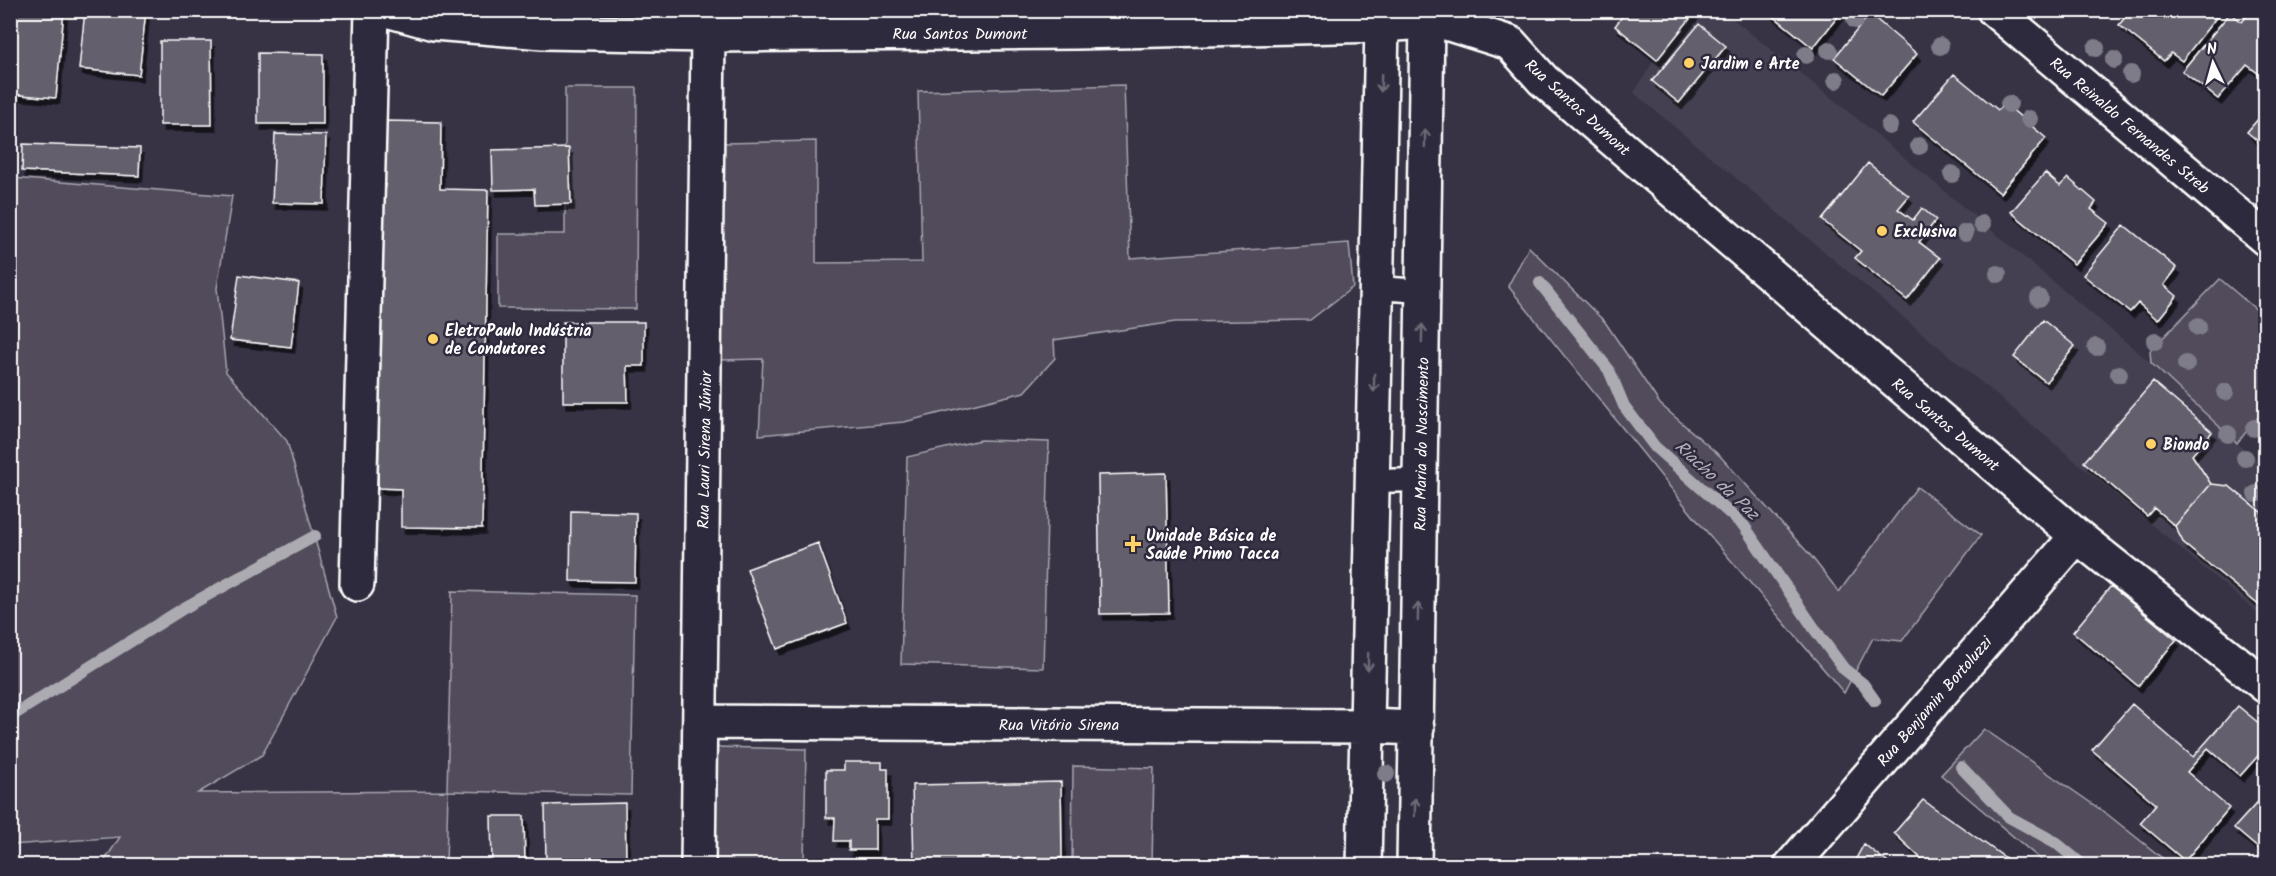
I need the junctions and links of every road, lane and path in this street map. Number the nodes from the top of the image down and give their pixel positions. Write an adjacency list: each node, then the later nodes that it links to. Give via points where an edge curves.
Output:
1 (372, 10): 13 (street)
2 (387, 10): 6 (street, Rua Santos Dumont, via 434,23 543,32)
3 (1994, 10): 7 (street, Rua Reinaldo Fernandes Streb)
4 (1436, 18): 5 (street, Rua Santos Dumont); 9 (street, Rua Maria do Nascimento, one-way to 4); 12 (street, Rua Santos Dumont, via 1510,43 1543,80)
5 (1382, 25): 6 (street, Rua Santos Dumont); 8 (street, one-way to 8)
6 (708, 35): 15 (street, Rua Lauri Sirena Júnior)
7 (2265, 240)
8 (1376, 288): 9 (lane); 11 (street, one-way to 11)
9 (1423, 291): 10 (street, Rua Maria do Nascimento, one-way to 9)
10 (1420, 480): 11 (lane); 17 (street, Rua Maria do Nascimento, one-way to 10)
11 (1372, 481): 16 (street, one-way to 16)
12 (2077, 536): 14 (street, Rua Santos Dumont); 21 (street, Rua Benjamin Bortoluzzi)
13 (357, 584)
14 (2265, 686)
15 (701, 722): 16 (street, Rua Vitório Sirena); 18 (street, Rua Lauri Sirena Júnior)
16 (1367, 726): 17 (street, Rua Vitório Sirena); 19 (street)
17 (1417, 728): 20 (street, Rua Maria do Nascimento, one-way to 17)
18 (698, 866)
19 (1364, 866)
20 (1414, 866)
21 (1791, 866)

